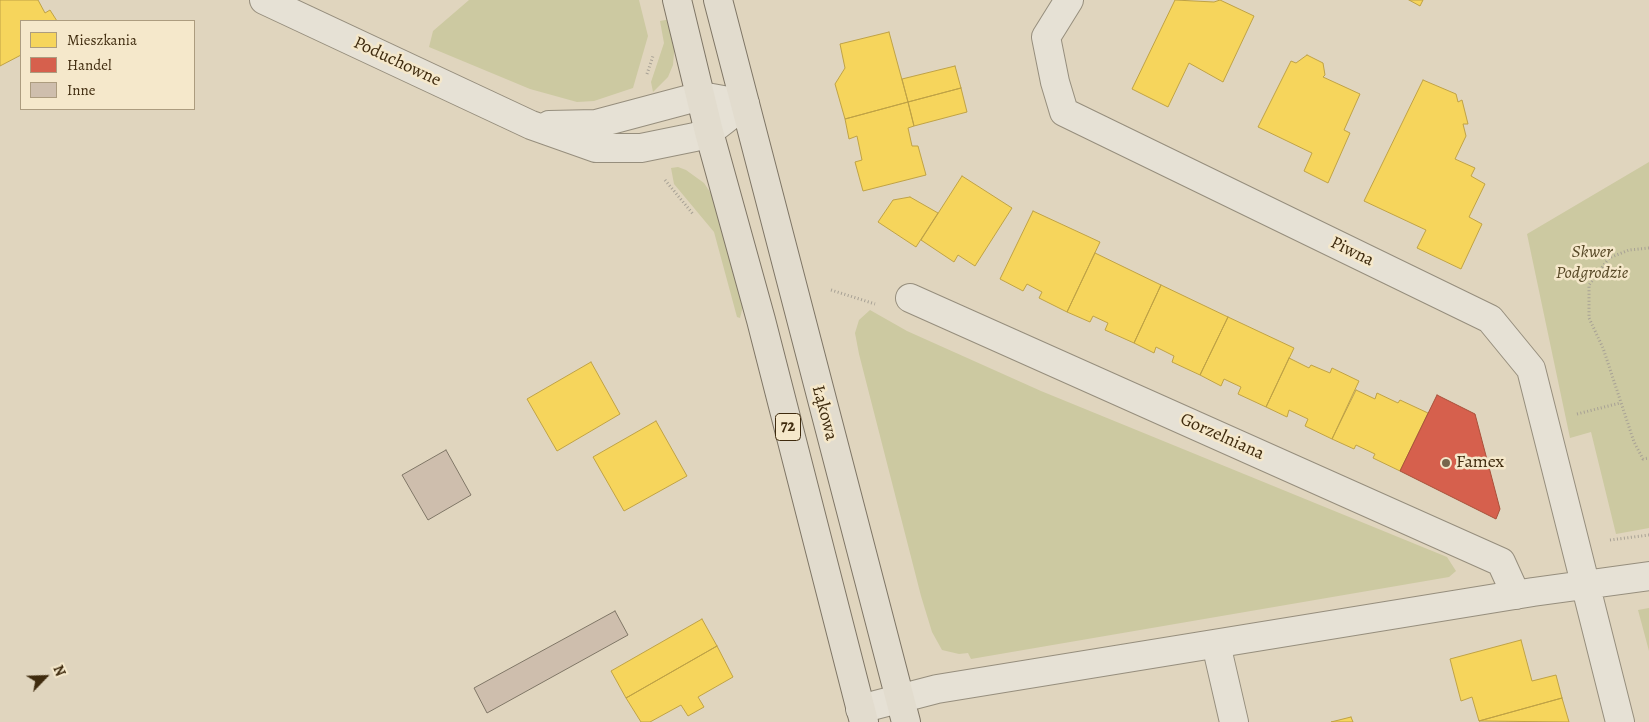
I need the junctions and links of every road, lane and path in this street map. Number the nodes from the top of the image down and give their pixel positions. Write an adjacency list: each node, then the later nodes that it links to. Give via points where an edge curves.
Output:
1 (264, 0): 7 (street, Poduchowne)
2 (677, 0): 5 (main road, 72)
3 (718, 0): 6 (main road, Łąkowa / 72)
4 (1069, 0): 13 (street, Piwna, via 1046,37 1064,112 1490,319 1531,369)
5 (700, 96): 6 (street, Poduchowne); 7 (street, Poduchowne, via 596,124); 8 (main road, 72)
6 (745, 104): 8 (street); 19 (main road, Łąkowa / 72)
7 (531, 125): 8 (street, Poduchowne, via 596,148 641,148)
8 (709, 132): 20 (main road, 72)
9 (1649, 248): 12 (path, via 1629,250 1608,258 1589,285 1589,318 1603,348)
10 (823, 288): 11 (path, via 886,307)
11 (910, 298): 17 (street, Gorzelniana, via 1501,562)
12 (1620, 403): 13 (path); 14 (path, via 1638,450 1643,459)
13 (1545, 421): 16 (street, Piwna)
14 (1649, 458)
15 (1649, 576): 16 (street)
16 (1586, 584): 17 (street); 22 (street, Piwna)
17 (1516, 595): 18 (street)
18 (1216, 644): 19 (street, via 937,689); 21 (street)
19 (903, 710): 20 (street)
20 (862, 716)
21 (1234, 722)
22 (1620, 722)

